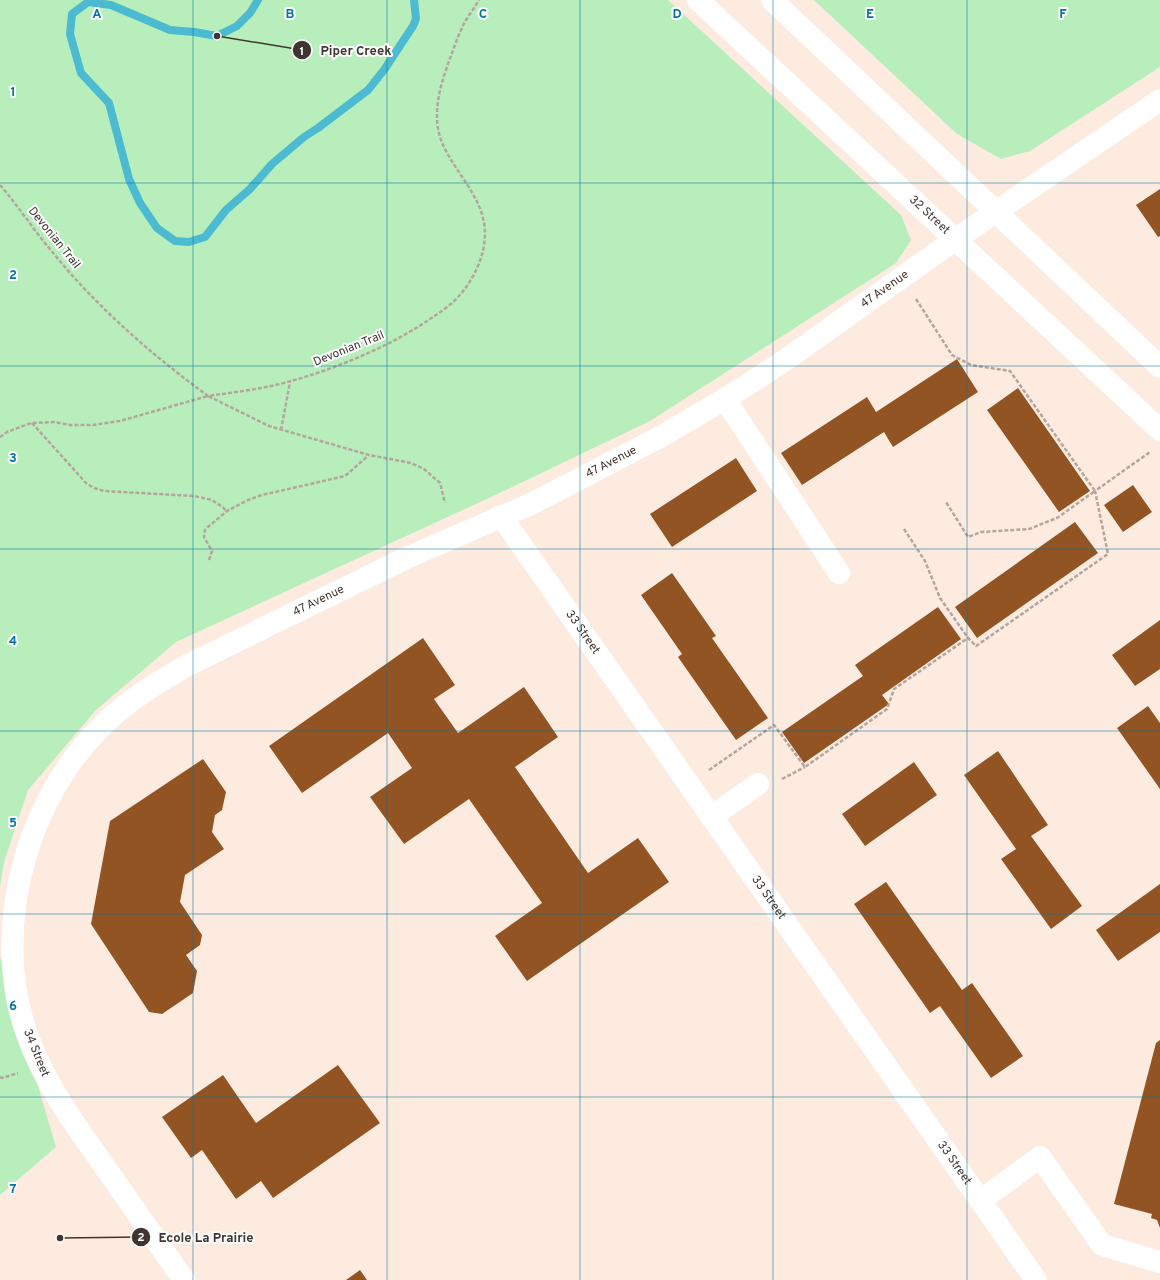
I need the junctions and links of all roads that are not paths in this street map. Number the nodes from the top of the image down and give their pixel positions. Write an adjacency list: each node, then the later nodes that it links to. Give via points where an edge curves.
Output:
1 (698, 0): 5 (street, 32 Street)
2 (772, 0): 4 (street)
3 (1160, 100): 4 (street, 47 Avenue)
4 (996, 212): 5 (street, 47 Avenue); 6 (street)
5 (956, 239): 7 (street, 47 Avenue, via 781,363); 8 (street, 32 Street)
6 (1160, 367)
7 (725, 399): 9 (street, 47 Avenue, via 605,466 533,503); 10 (street)
8 (1160, 430)
9 (501, 516): 12 (street, 47 Avenue, via 339,590 154,684 98,730 73,758); 13 (street, 33 Street)
10 (839, 573)
11 (758, 784): 13 (street)
12 (53, 791): 16 (street, 34 Street, via 31,841 15,901 13,962 17,997 39,1066 54,1093)
13 (711, 817): 14 (street, 33 Street)
14 (980, 1201): 15 (street, via 1040,1156 1102,1245); 17 (street, 33 Street)
15 (1160, 1262)
16 (184, 1280)
17 (1036, 1280)

